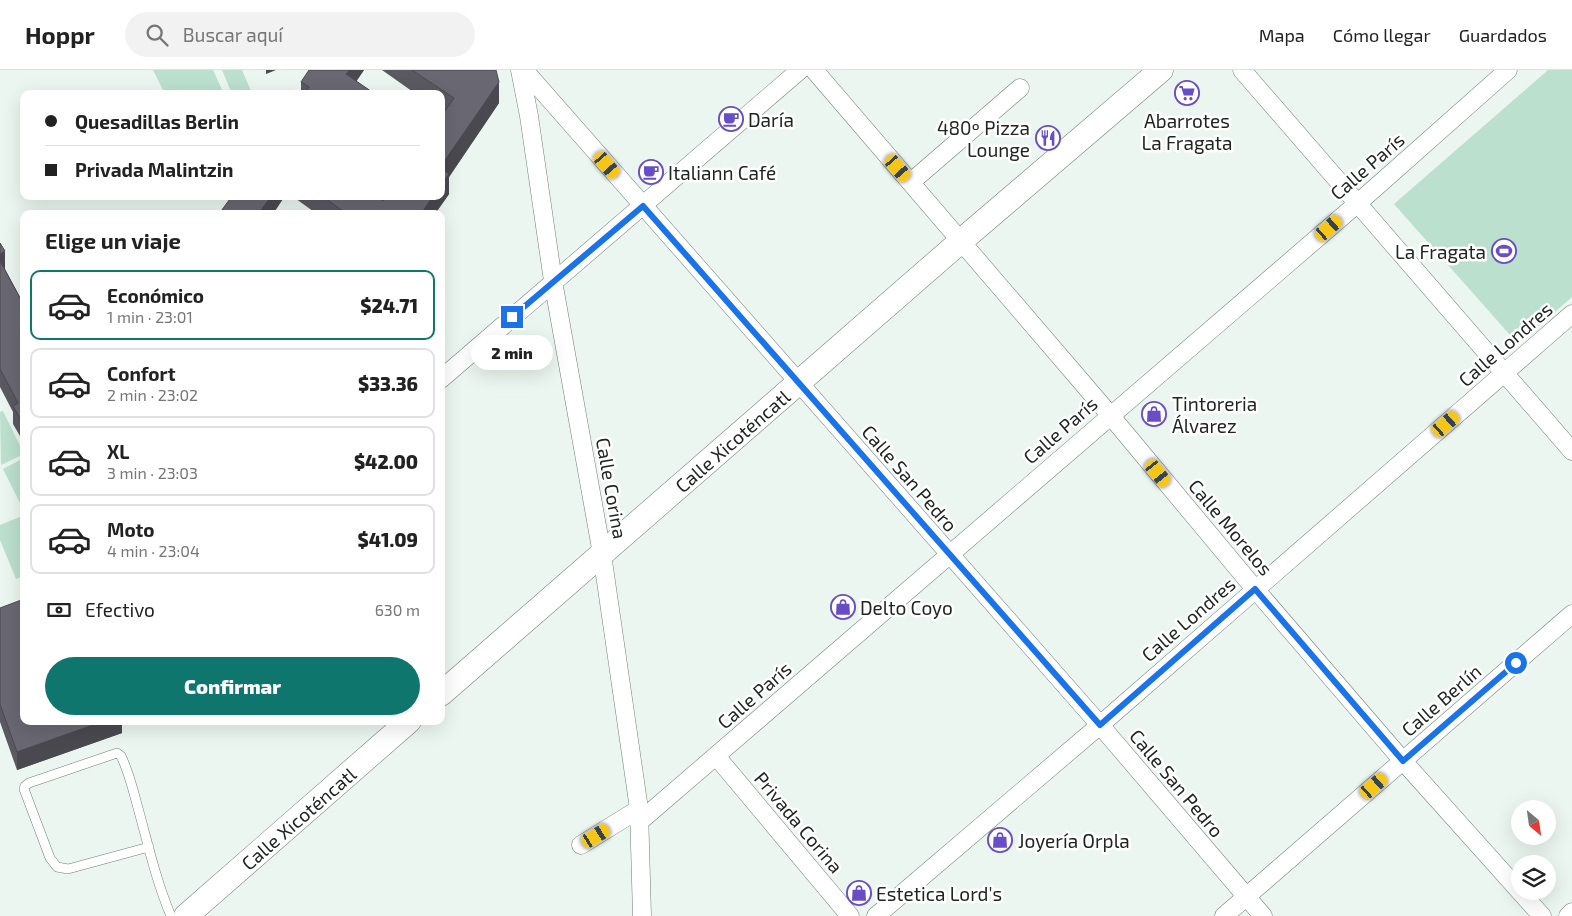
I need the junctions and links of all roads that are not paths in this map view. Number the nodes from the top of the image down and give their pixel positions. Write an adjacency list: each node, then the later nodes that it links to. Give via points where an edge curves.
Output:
1 (520, 70): 13 (street, Calle Corina)
2 (524, 70): 11 (street, Calle San Pedro)
3 (800, 70): 11 (street)
4 (814, 70): 9 (street, Calle Morelos)
5 (1161, 70): 12 (street, Calle Xicoténcatl)
6 (1242, 70): 10 (street)
7 (1508, 70): 10 (street, Calle París)
8 (1020, 88): 9 (street)
9 (910, 182): 12 (street, Calle Morelos)
10 (1358, 203): 15 (street); 18 (street, Calle París)
11 (643, 206): 13 (street); 17 (street, Calle San Pedro)
12 (961, 241): 17 (street, Calle Xicoténcatl); 18 (street, Calle Morelos)
13 (553, 281): 16 (street); 20 (street, Calle Corina)
14 (1572, 314): 15 (street, Calle Londres)
15 (1505, 373): 19 (street); 22 (street, Calle Londres)
16 (445, 376)
17 (800, 383): 20 (street, Calle Xicoténcatl); 21 (street, Calle San Pedro)
18 (1110, 415): 21 (street, Calle París); 22 (street, Calle Morelos)
19 (1572, 451)
20 (602, 554): 24 (street, Calle Xicoténcatl); 29 (street, Calle Corina)
21 (949, 555): 26 (street, Calle San Pedro); 27 (street, Calle París)
22 (1255, 589): 26 (street, Calle Londres); 28 (street, Calle Morelos)
23 (1572, 614): 28 (street, Calle Berlín)
24 (445, 691)
25 (405, 725): 35 (street, Calle Xicoténcatl)
26 (1100, 725): 32 (street, Calle San Pedro); 38 (street, Calle Londres)
27 (716, 756): 29 (street, Calle París); 37 (street, Privada Corina)
28 (1403, 761): 32 (street, Calle Berlín); 41 (street, Calle Morelos)
29 (639, 815): 30 (street, Calle París); 36 (street, Calle Corina)
30 (581, 845)
31 (149, 847): 31 (lane, via 128,773 117,754 25,786 50,858 57,867 68,868); 34 (lane)
32 (1246, 897): 39 (street, Calle Berlín); 40 (street, Calle San Pedro)
33 (1572, 912): 42 (street)
34 (171, 916)
35 (186, 916)
36 (642, 916)
37 (850, 916)
38 (876, 916)
39 (1224, 916)
40 (1263, 916)
41 (1542, 916)
42 (1568, 916)

